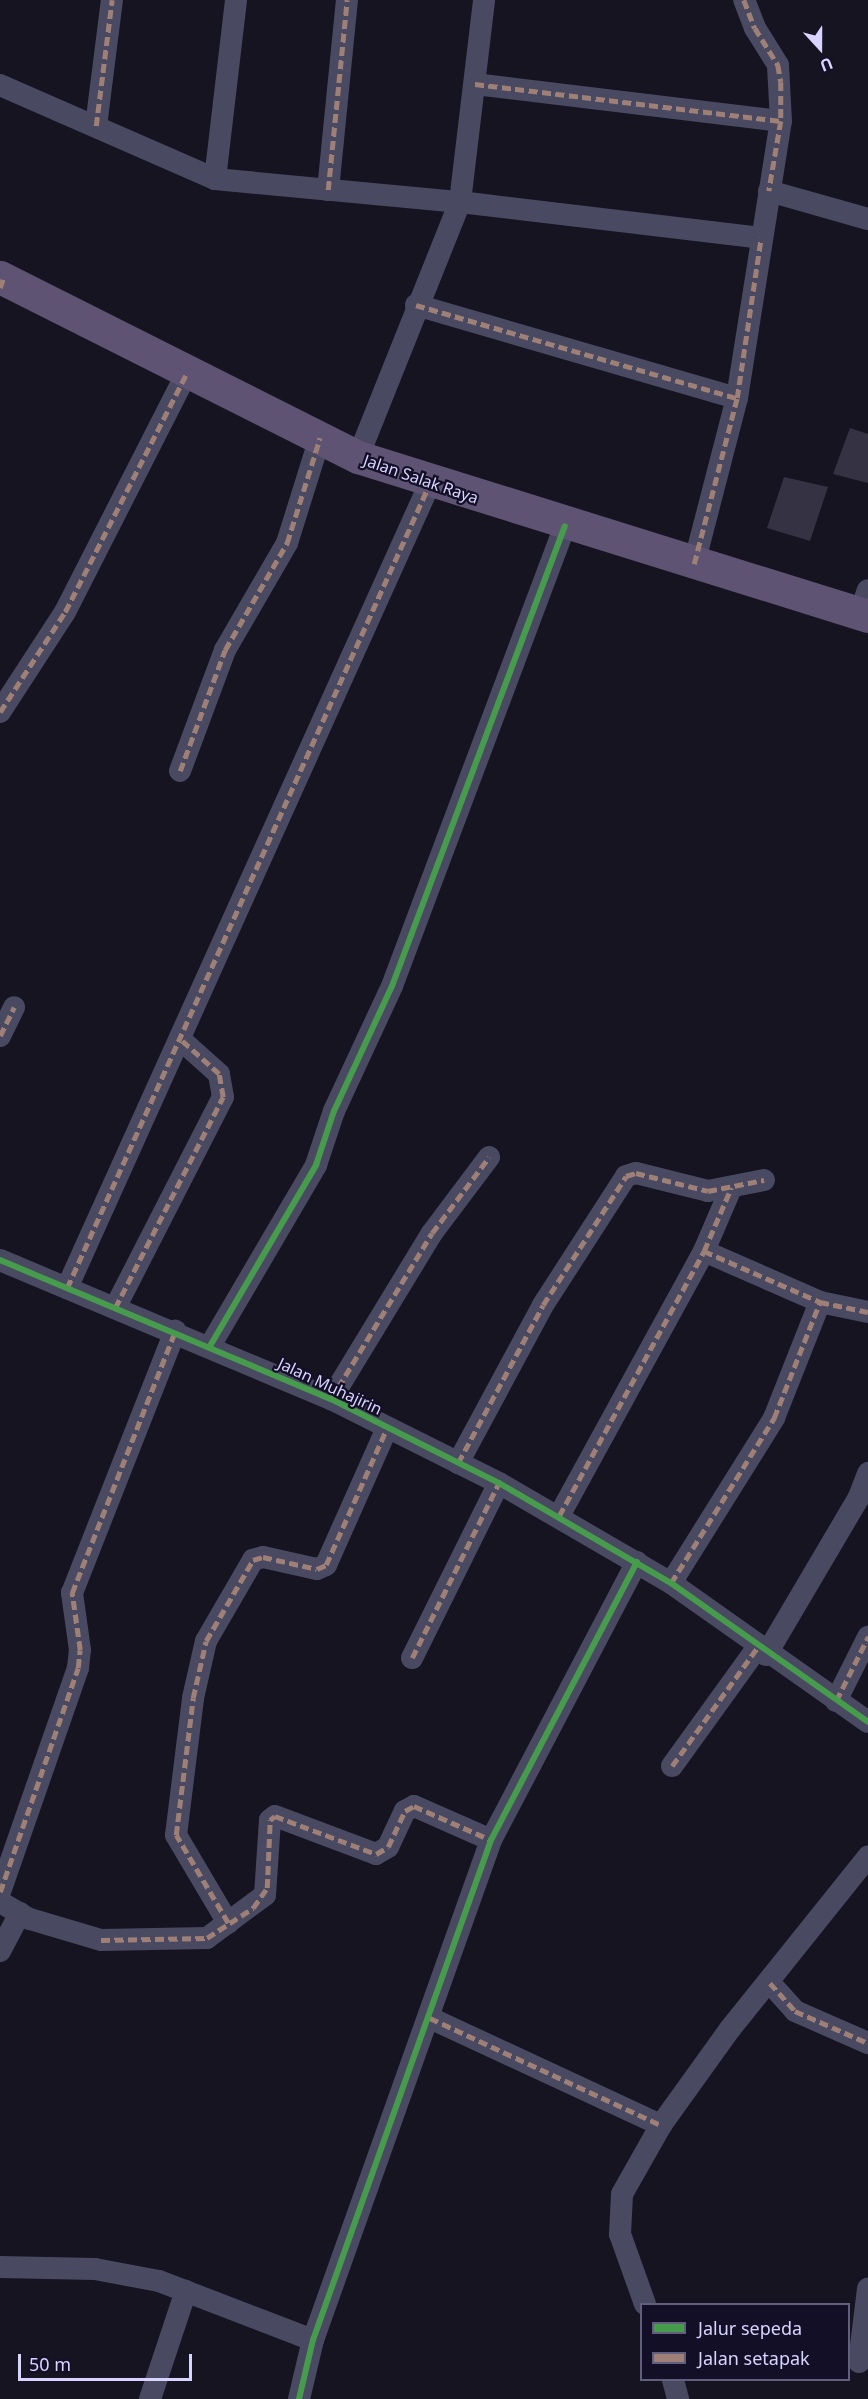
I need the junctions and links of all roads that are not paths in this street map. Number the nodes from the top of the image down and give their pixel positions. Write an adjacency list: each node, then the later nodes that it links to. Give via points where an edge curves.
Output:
1 (112, 0): 9 (street)
2 (236, 0): 10 (street)
3 (347, 0): 11 (street)
4 (484, 0): 6 (street)
5 (744, 0): 8 (street, via 755,28 778,65)
6 (475, 84): 8 (street); 13 (street)
7 (0, 85): 9 (street)
8 (781, 121): 12 (street)
9 (96, 126): 10 (street)
10 (215, 179): 11 (street)
11 (328, 190): 13 (street)
12 (769, 190): 14 (street); 15 (street)
13 (460, 202): 15 (street); 17 (street)
14 (868, 219)
15 (761, 238): 19 (street)
16 (1, 282): 18 (main road, Jalan Salak Raya)
17 (416, 305): 19 (street); 21 (street)
18 (186, 375): 20 (main road, Jalan Salak Raya); 26 (street, via 65,612)
19 (737, 398): 24 (street)
20 (320, 438): 21 (main road, Jalan Salak Raya); 27 (street, via 287,543 225,650)
21 (358, 458): 22 (main road, Jalan Salak Raya)
22 (430, 483): 23 (main road, Jalan Salak Raya); 30 (street)
23 (565, 526): 24 (main road, Jalan Salak Raya); 41 (street, via 392,986 334,1111 316,1165)
24 (694, 564): 25 (main road, Jalan Salak Raya)
25 (865, 607)
26 (0, 712)
27 (180, 771)
28 (14, 1007): 29 (street)
29 (0, 1036)
30 (181, 1040): 36 (street); 38 (street, via 219,1074 223,1097)
31 (489, 1156): 42 (street, via 432,1233)
32 (764, 1180): 33 (street)
33 (731, 1188): 34 (street); 44 (street, via 708,1191 636,1173 626,1176 543,1305)
34 (704, 1251): 37 (street); 47 (street)
35 (0, 1260): 36 (street, Jalan Muhajirin)
36 (66, 1288): 38 (street, Jalan Muhajirin)
37 (820, 1302): 39 (street); 49 (street, via 774,1418)
38 (115, 1308): 40 (street, Jalan Muhajirin)
39 (868, 1312)
40 (174, 1331): 41 (street, Jalan Muhajirin); 58 (street, via 72,1593 80,1650 78,1668)
41 (210, 1346): 42 (street, Jalan Muhajirin)
42 (331, 1399): 43 (street, Jalan Muhajirin)
43 (387, 1428): 44 (street, Jalan Muhajirin); 61 (street, via 326,1564 317,1569 263,1557 254,1560 206,1641 193,1698 176,1835)
44 (458, 1463): 46 (street, Jalan Muhajirin)
45 (868, 1473): 51 (street, via 859,1497)
46 (499, 1483): 47 (street, Jalan Muhajirin); 52 (street)
47 (559, 1516): 48 (street, Jalan Muhajirin)
48 (637, 1562): 49 (street, Jalan Muhajirin); 56 (street)
49 (671, 1583): 51 (street, Jalan Muhajirin)
50 (868, 1636): 53 (street)
51 (762, 1651): 53 (street, Jalan Muhajirin); 55 (street)
52 (412, 1658)
53 (836, 1701): 54 (street, Jalan Muhajirin)
54 (868, 1722)
55 (672, 1766)
56 (491, 1840): 61 (street, via 414,1806 405,1811 388,1847 376,1854 275,1816 270,1820 265,1895); 64 (street)
57 (868, 1857): 63 (street)
58 (0, 1892)
59 (0, 1902): 60 (street)
60 (20, 1913): 61 (street, via 101,1940 207,1938); 62 (street)
61 (228, 1923)
62 (0, 1951)
63 (770, 1983): 65 (street, via 795,2011); 66 (street, via 730,2029)
64 (430, 2018): 66 (street); 71 (street, via 374,2162)
65 (868, 2043)
66 (661, 2125): 70 (street, via 622,2194 618,2215 629,2266)
67 (0, 2267): 69 (street, via 96,2269 159,2281)
68 (868, 2289): 72 (street)
69 (186, 2291): 71 (street); 74 (street)
70 (645, 2303)
71 (313, 2340): 75 (street)
72 (859, 2362)
73 (674, 2381): 76 (street)
74 (150, 2399)
75 (299, 2399)
76 (678, 2399)

